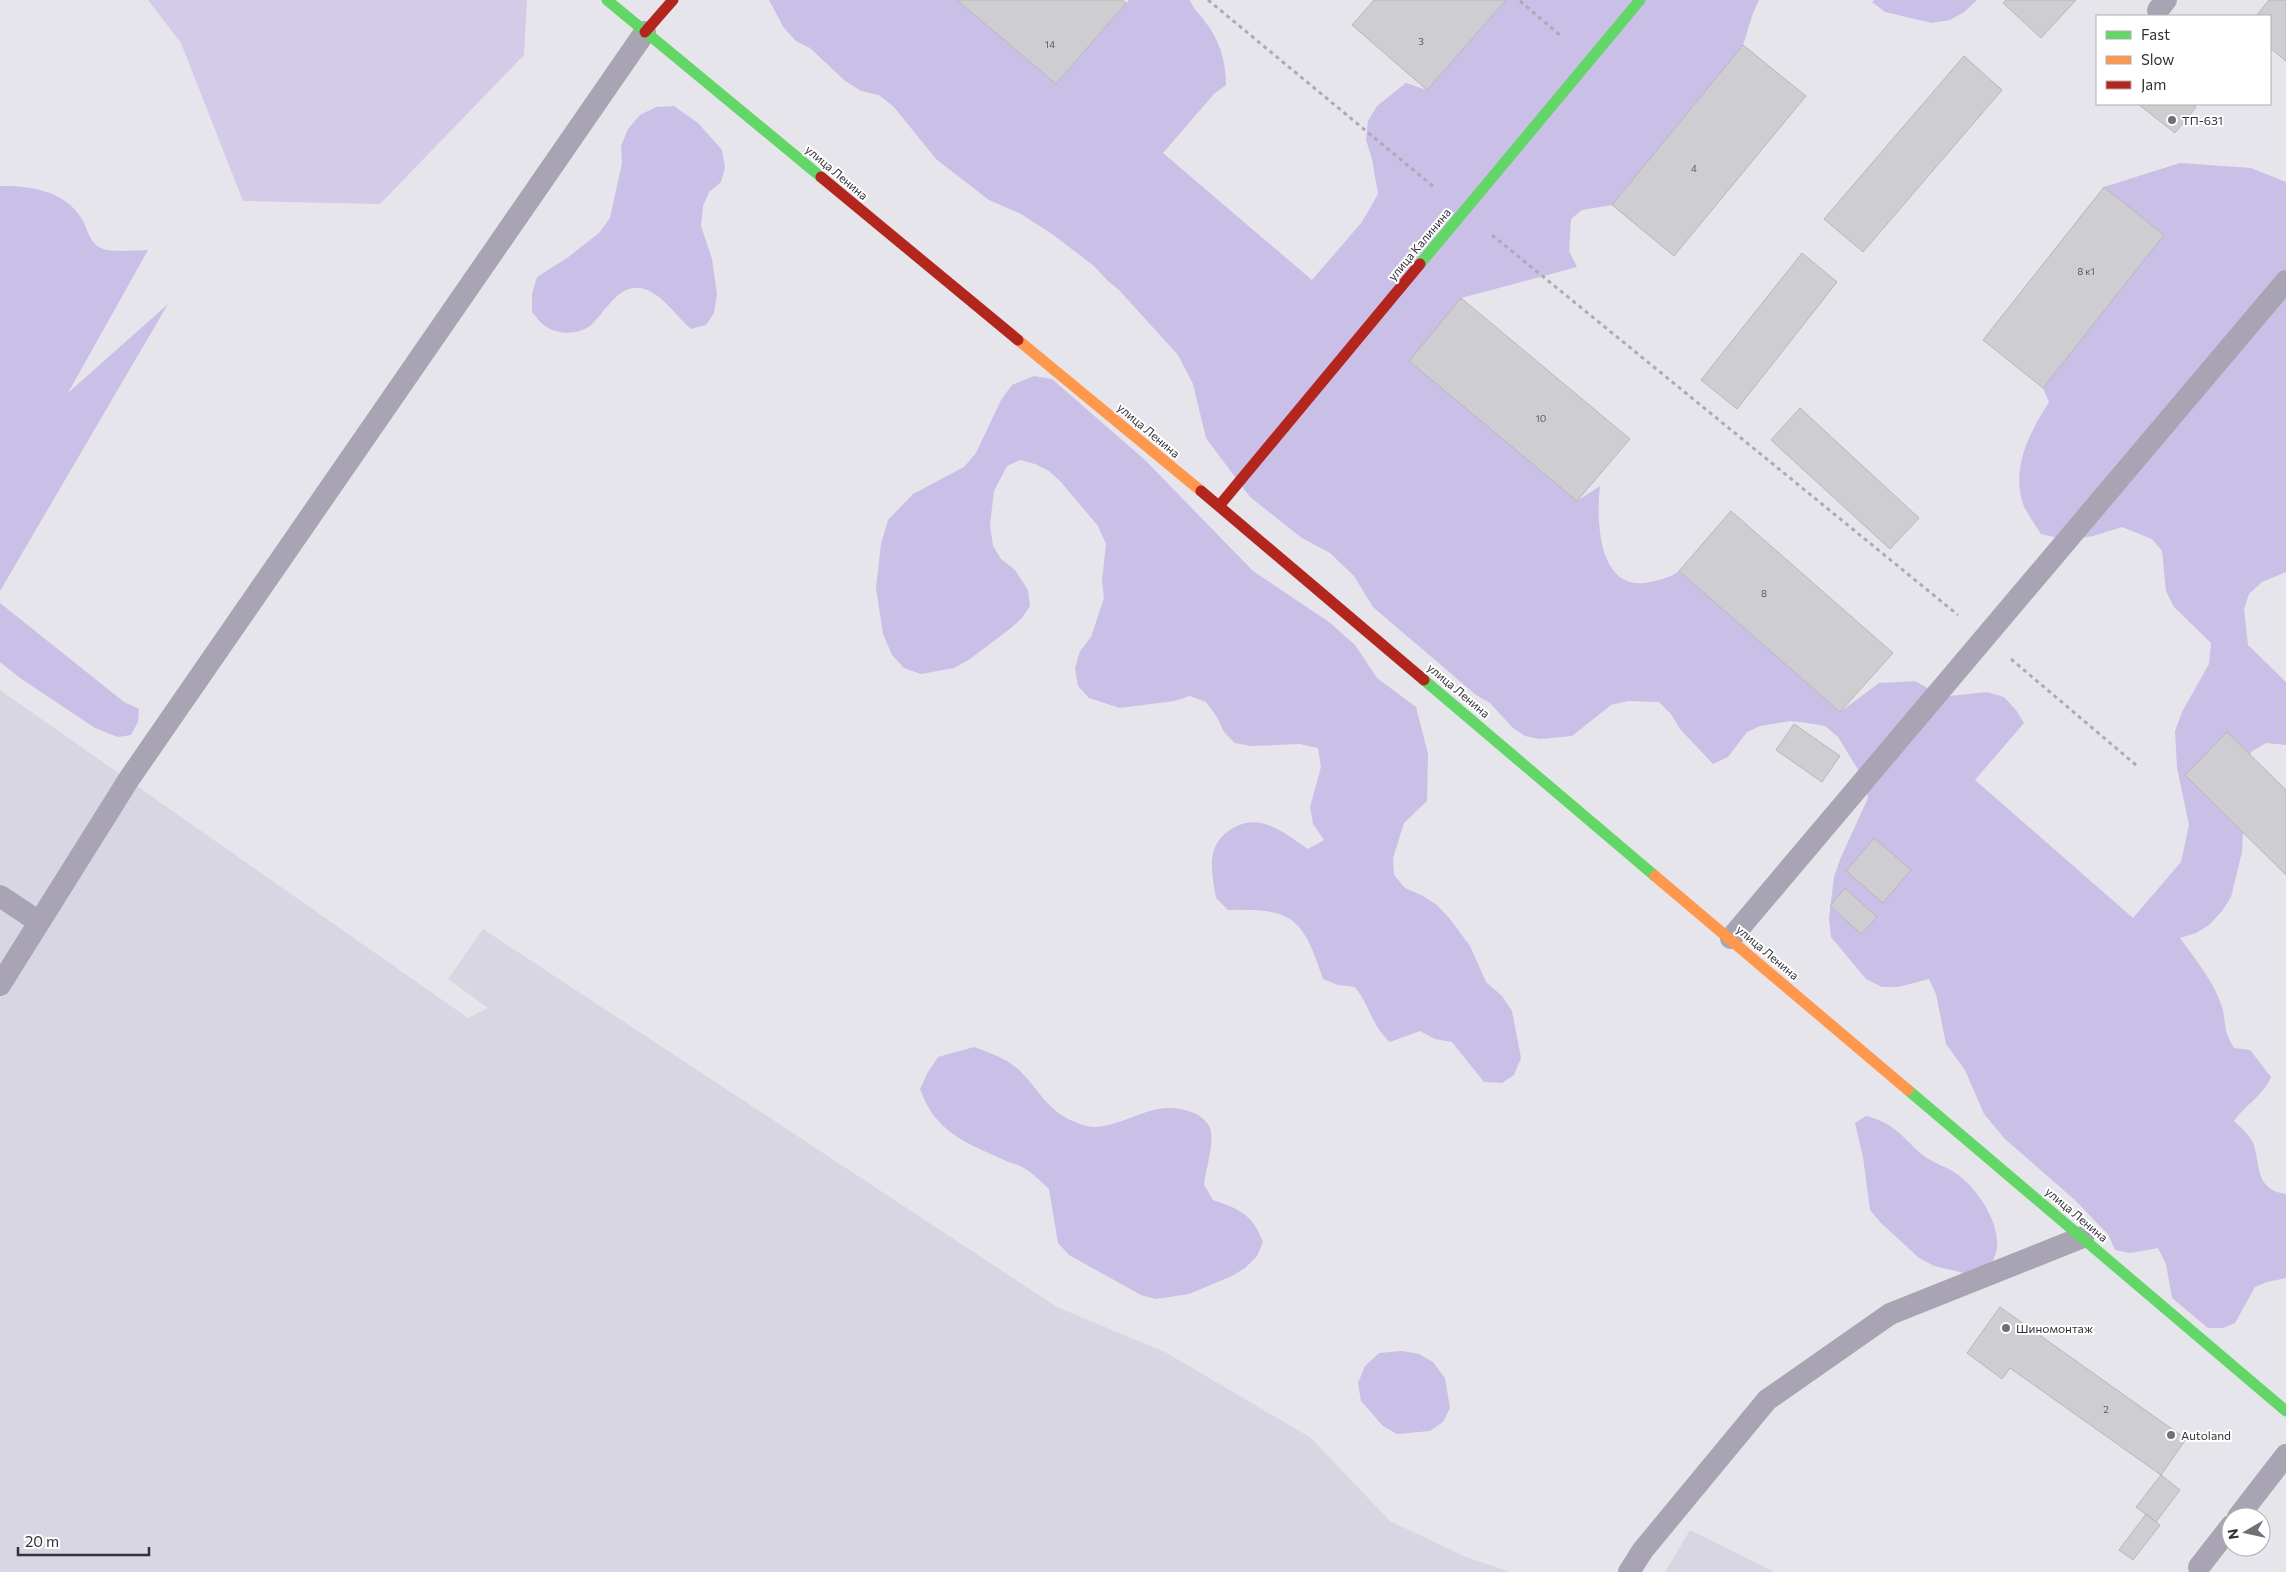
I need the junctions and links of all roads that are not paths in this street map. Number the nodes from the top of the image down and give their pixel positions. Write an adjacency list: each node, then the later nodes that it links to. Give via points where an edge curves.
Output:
1 (607, 0): 4 (street, улица Ленина)
2 (673, 0): 4 (street)
3 (1640, 0): 6 (street, улица Калинина)
4 (646, 32): 6 (street, улица Ленина); 8 (lane, via 129,779)
5 (2286, 281): 9 (lane)
6 (1219, 506): 9 (street, улица Ленина)
7 (0, 896): 8 (lane)
8 (39, 922): 10 (lane)
9 (1731, 938): 11 (street, улица Ленина)
10 (0, 985)
11 (2082, 1237): 12 (street, улица Ленина); 17 (lane, via 1890,1314 1767,1400 1643,1550)
12 (2286, 1411)
13 (2286, 1455): 14 (lane)
14 (2246, 1507)
15 (2221, 1539): 16 (lane)
16 (2199, 1567)
17 (1629, 1572)

